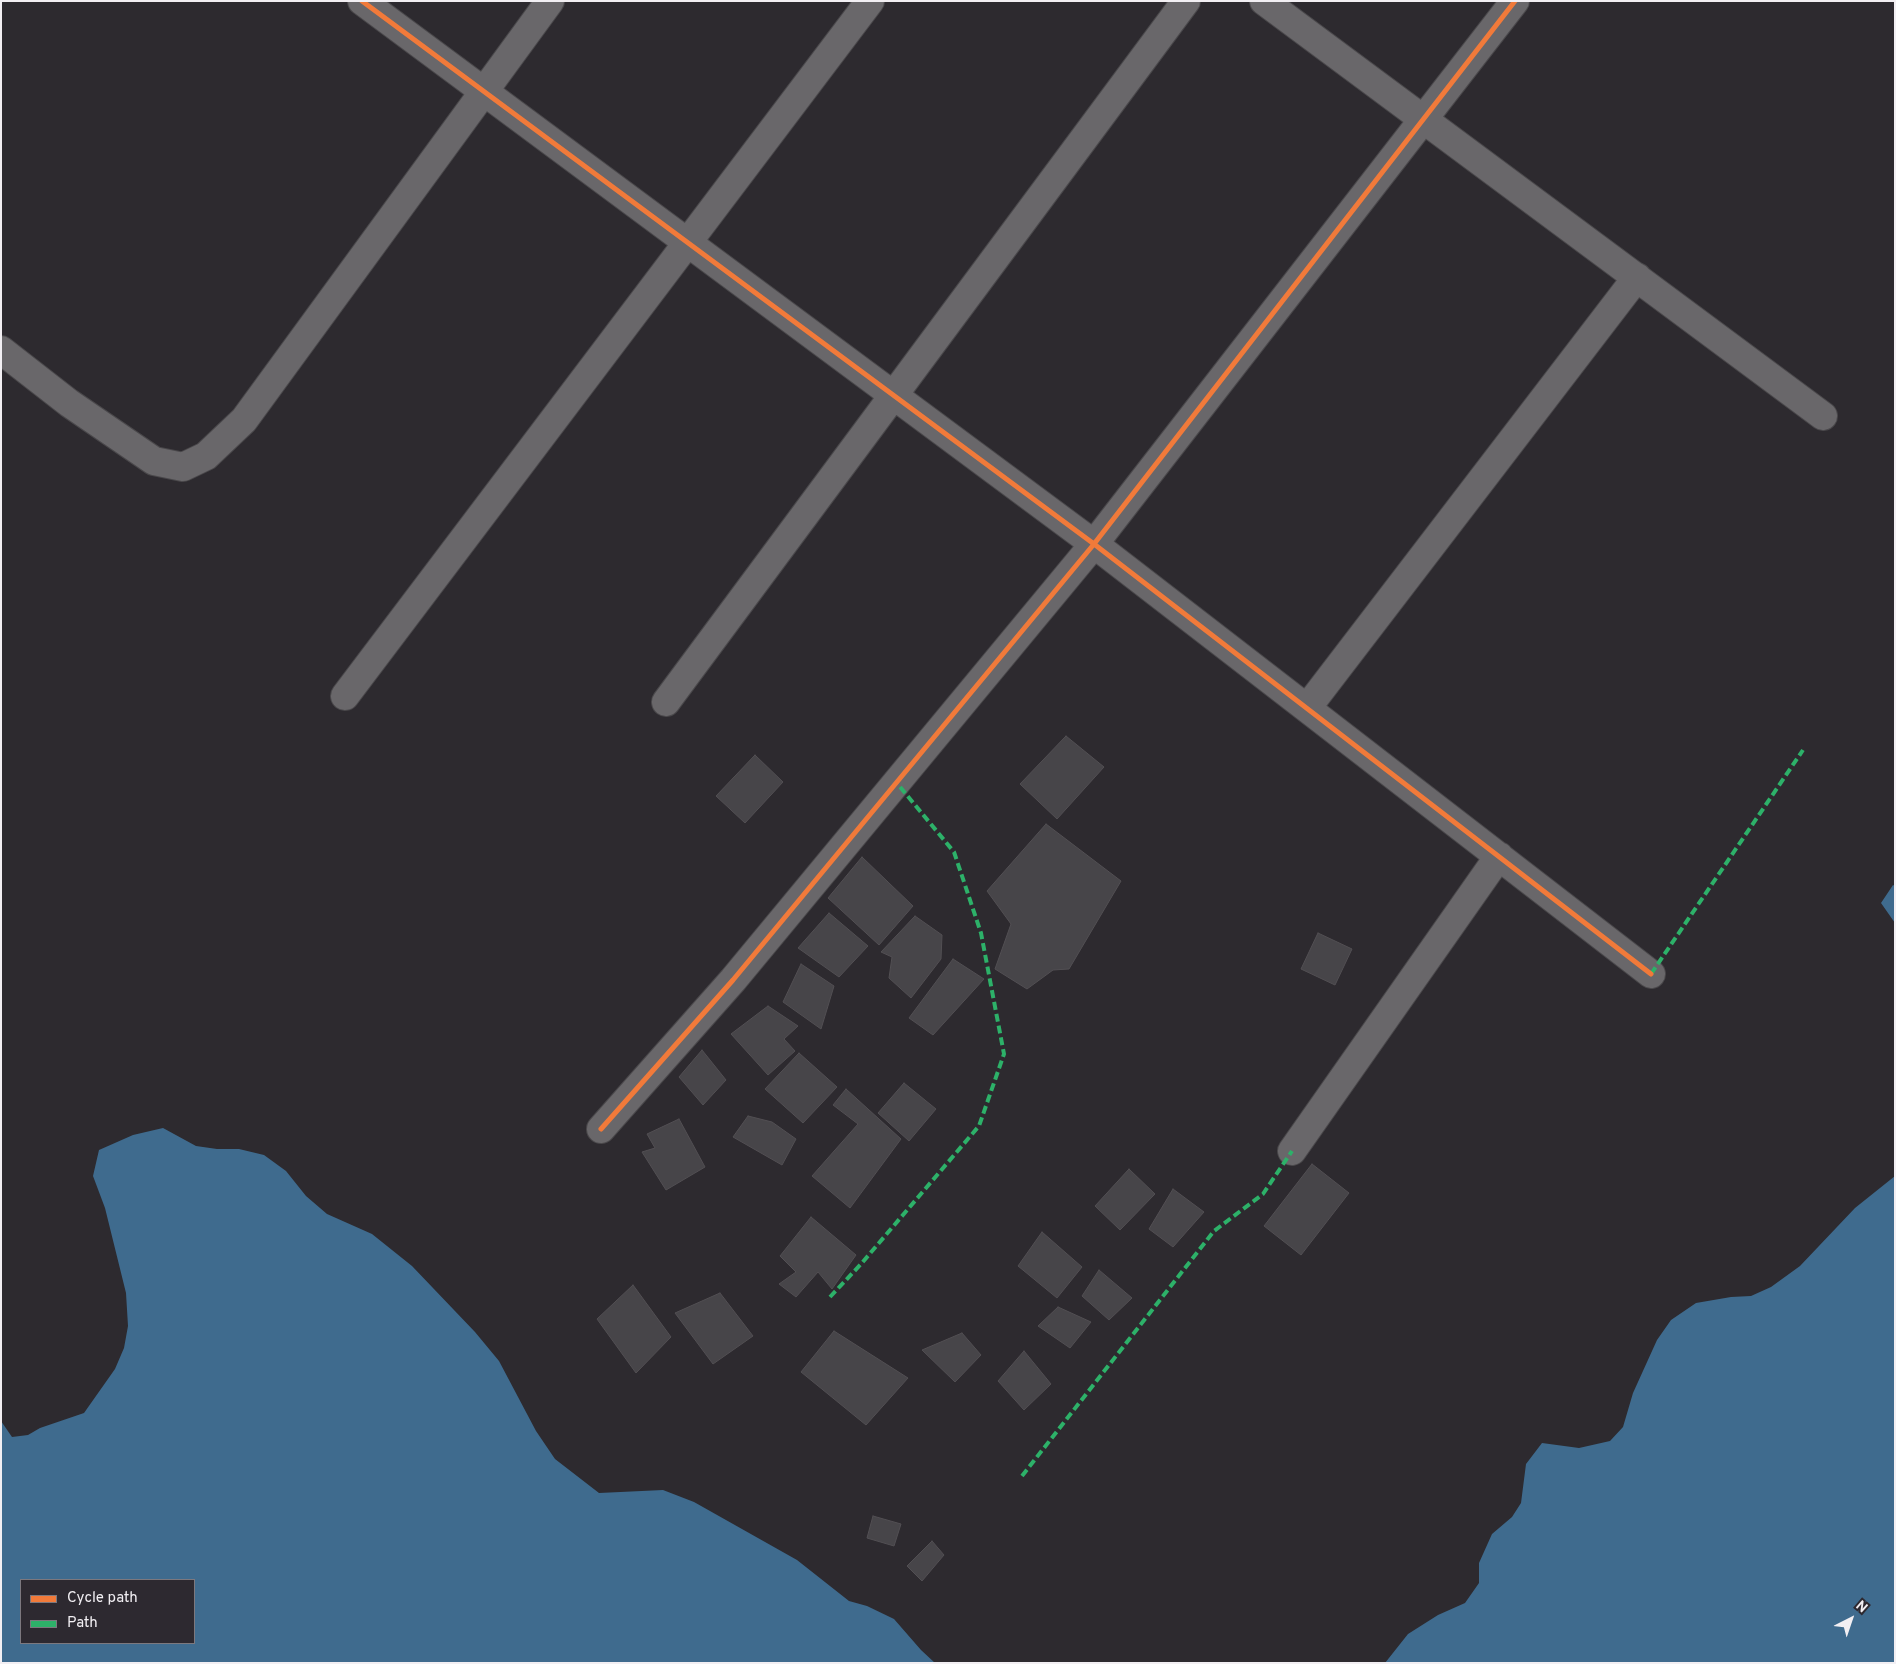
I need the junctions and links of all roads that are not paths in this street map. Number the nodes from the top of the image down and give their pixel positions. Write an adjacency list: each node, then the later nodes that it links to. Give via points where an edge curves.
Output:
1 (362, 1): 7 (street)
2 (550, 1): 7 (street)
3 (870, 1): 9 (street)
4 (1186, 1): 12 (street)
5 (1264, 1): 8 (street)
6 (1515, 1): 8 (street)
7 (483, 92): 9 (street); 11 (street, via 244,420 206,456 182,467 154,461)
8 (1425, 119): 10 (street); 14 (street)
9 (687, 244): 12 (street); 15 (street)
10 (1637, 277): 13 (street); 17 (street)
11 (1, 350)
12 (893, 396): 14 (street); 16 (street)
13 (1823, 416)
14 (1094, 544): 17 (street); 20 (street, via 733,980)
15 (345, 696)
16 (666, 702)
17 (1307, 708): 18 (street)
18 (1499, 856): 19 (street); 21 (street)
19 (1651, 974)
20 (601, 1129)
21 (1292, 1151)

